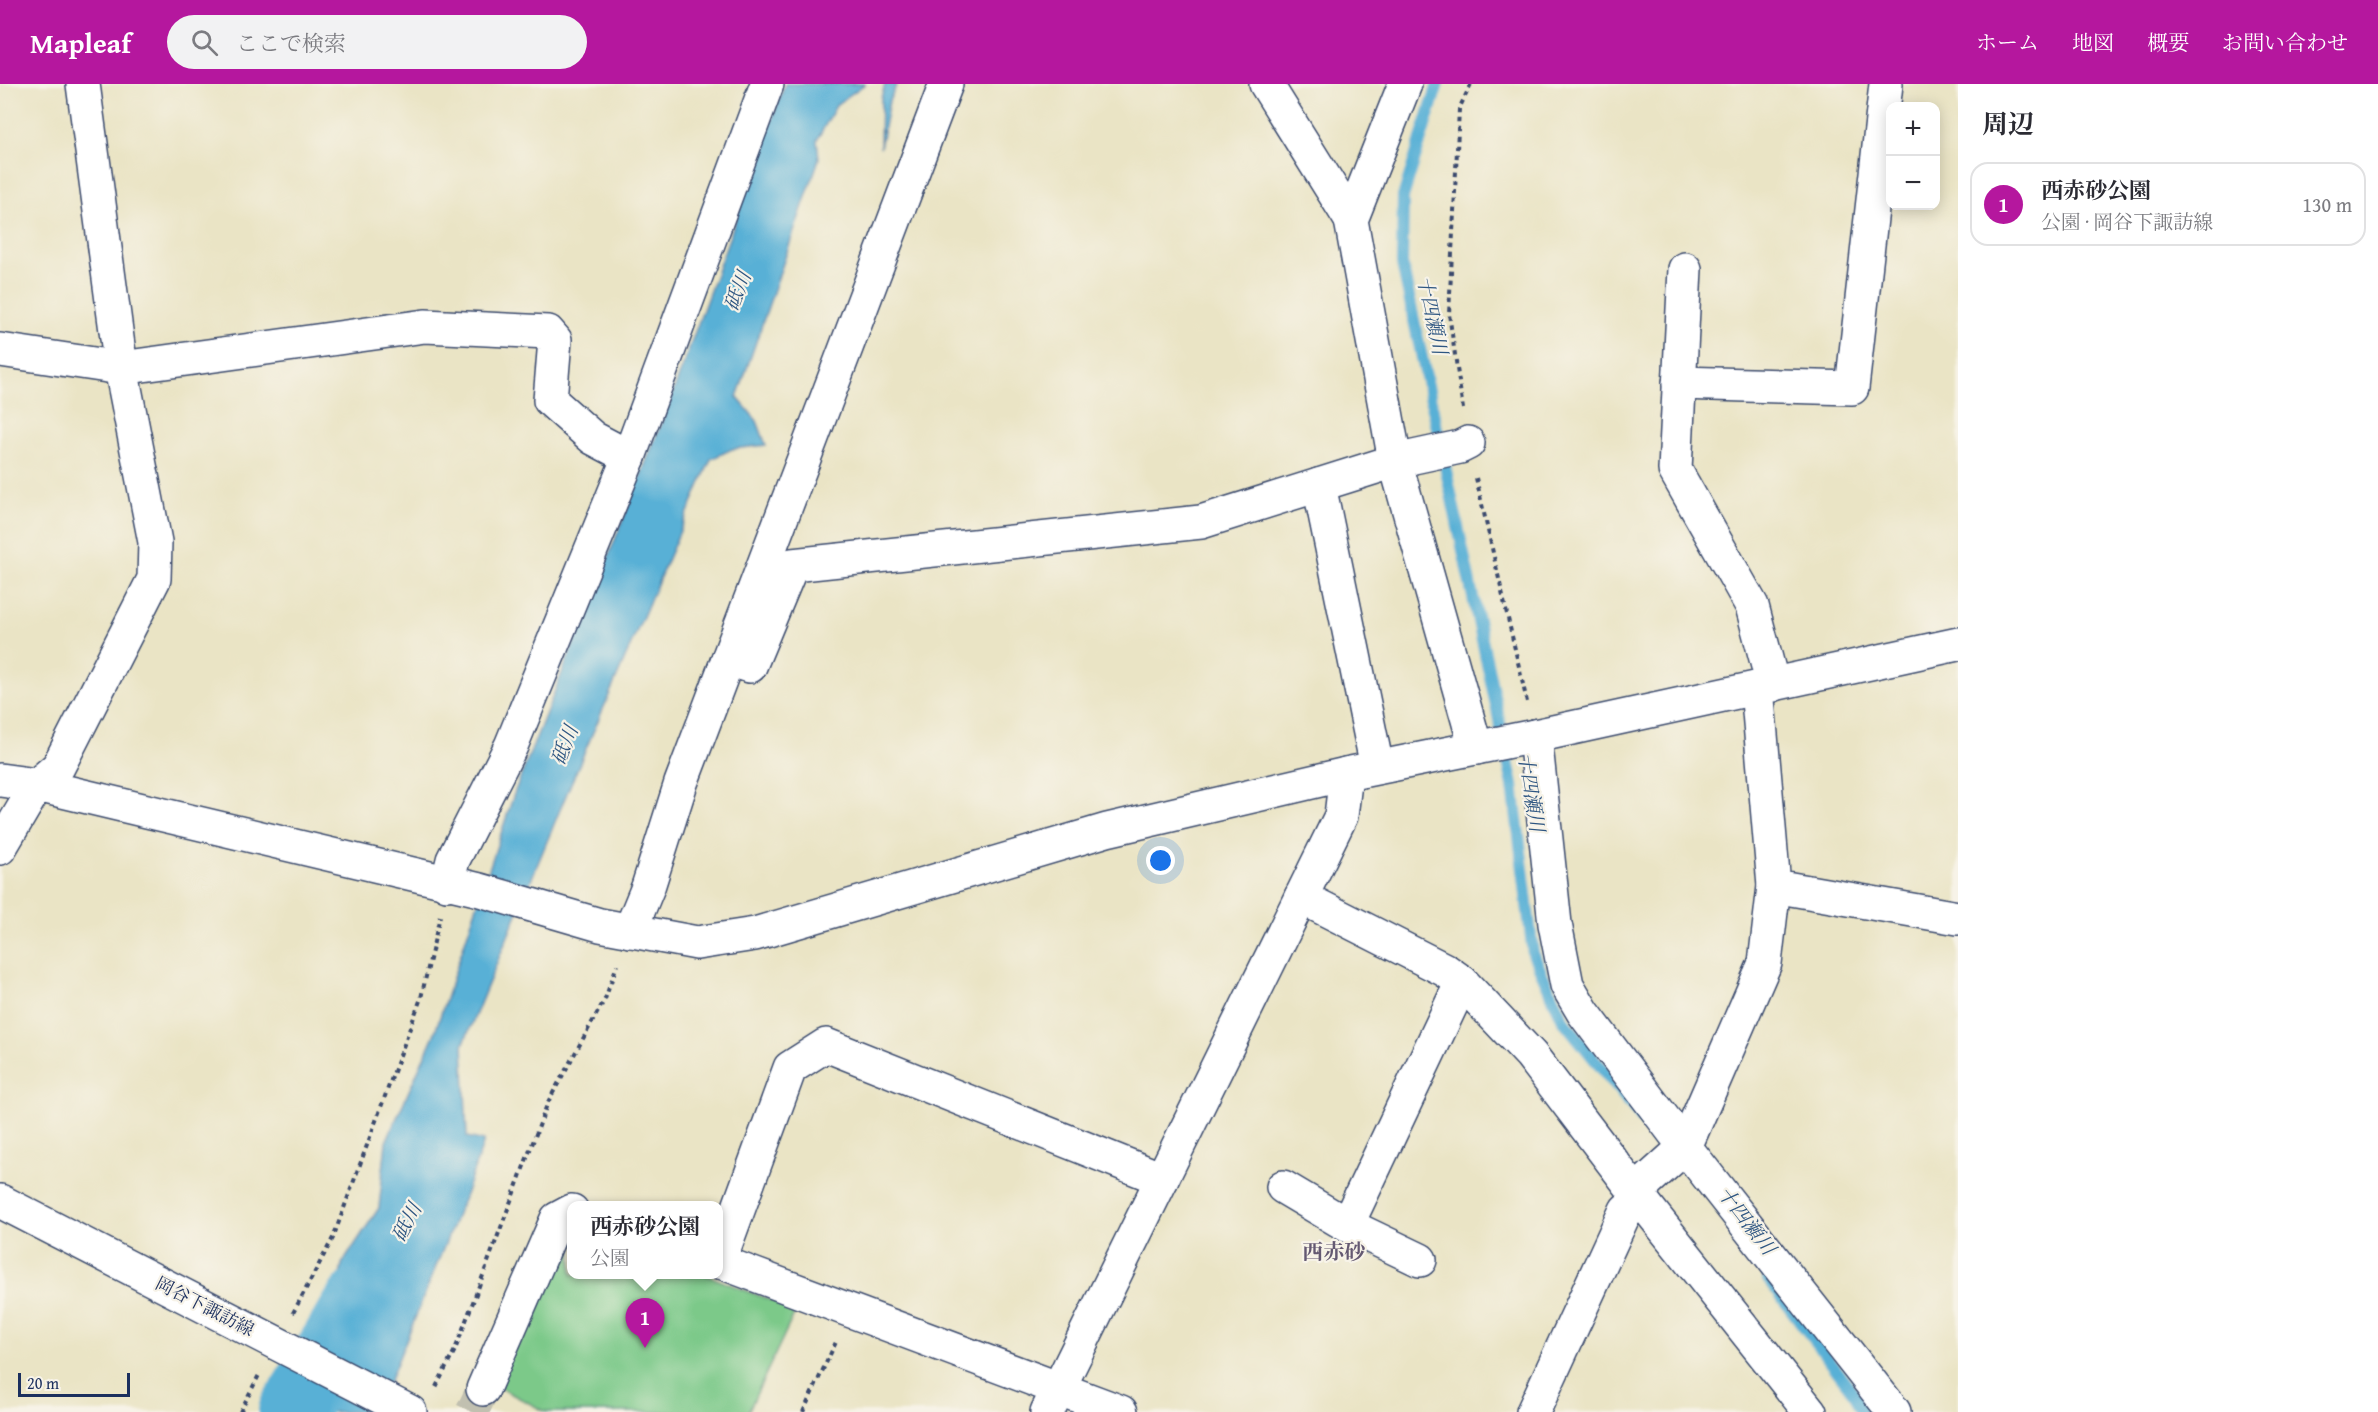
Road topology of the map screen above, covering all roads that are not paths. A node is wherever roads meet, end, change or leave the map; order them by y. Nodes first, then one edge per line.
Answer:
1 (82, 84) edge
2 (766, 84) edge
3 (946, 84) edge
4 (1266, 84) edge
5 (1405, 84) edge
6 (1887, 84) edge
7 (1351, 220) junction
8 (1685, 269) dead end
9 (0, 350) edge
10 (121, 368) junction
11 (1679, 383) junction
12 (1464, 445) dead end
13 (629, 457) junction
14 (1399, 461) junction
15 (1319, 485) junction
16 (1958, 644) edge
17 (728, 658) junction
18 (1765, 687) junction
19 (1531, 737) junction
20 (1479, 747) junction
21 (1362, 771) junction
22 (0, 780) edge
23 (37, 786) junction
24 (0, 848) edge
25 (447, 884) junction
26 (1774, 886) junction
27 (1301, 897) junction
28 (1958, 918) edge
29 (615, 928) junction
30 (1462, 982) junction
31 (1683, 1150) junction
32 (1162, 1179) junction
33 (1282, 1187) dead end
34 (1643, 1190) junction
35 (0, 1201) edge
36 (567, 1214) edge
37 (1347, 1226) junction
38 (723, 1251) edge
39 (1420, 1260) dead end
40 (723, 1263) edge
41 (483, 1389) tunnel mouth
42 (1052, 1400) edge
43 (415, 1405) edge
44 (1121, 1412) edge
45 (1533, 1412) edge
46 (1810, 1412) edge
47 (1894, 1412) edge

1 - 10 street
2 - 13 street
3 - 17 street
4 - 7 street
5 - 7 street
6 - 11 street
7 - 14 street
8 - 11 street
9 - 10 street
10 - 13 street
10 - 23 street
11 - 18 street
12 - 14 street
13 - 25 street
14 - 15 street
14 - 20 street
15 - 17 street
15 - 21 street
16 - 18 street
17 - 29 street
18 - 19 street
18 - 26 street
19 - 20 street
19 - 31 street
20 - 21 street
21 - 27 street
21 - 29 street
22 - 23 street
23 - 24 street
23 - 25 street
25 - 29 street
26 - 28 street
26 - 31 street
27 - 30 street
27 - 32 street
30 - 34 street
30 - 37 street
31 - 34 street
31 - 47 street
32 - 38 street
32 - 42 street
33 - 37 street
34 - 45 street
34 - 46 street
35 - 43 street, 岡谷下諏訪線
36 - 41 street
37 - 39 street
40 - 42 street
42 - 44 street

